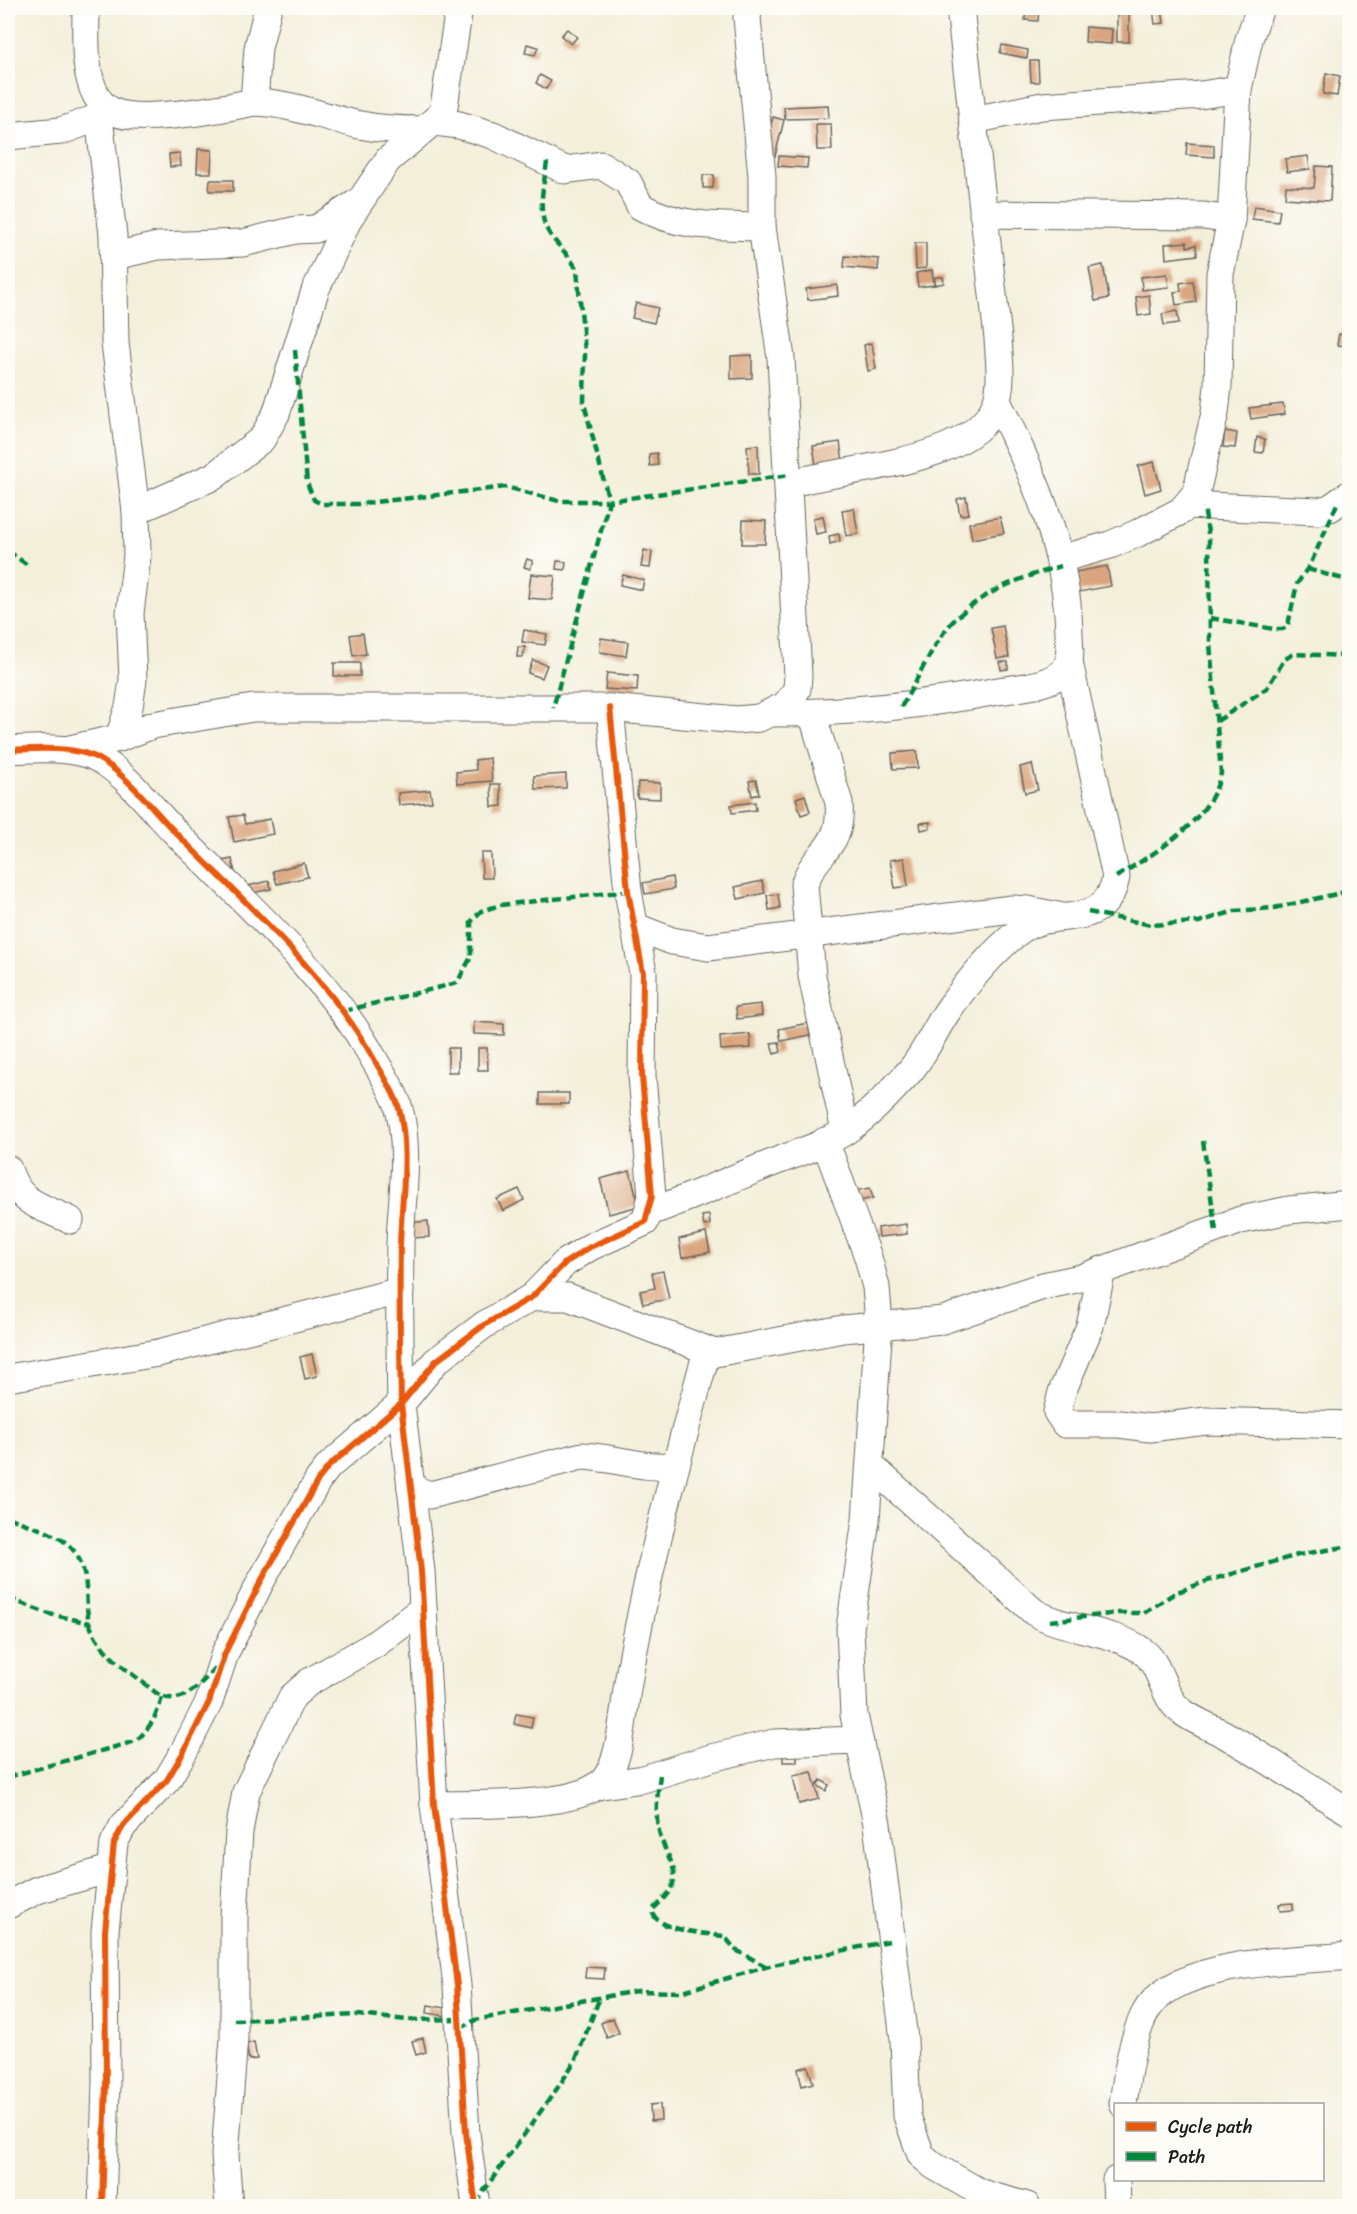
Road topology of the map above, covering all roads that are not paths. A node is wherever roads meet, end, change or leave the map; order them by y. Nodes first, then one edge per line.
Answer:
1 (86, 8) edge
2 (268, 8) edge
3 (459, 8) edge
4 (749, 8) edge
5 (960, 8) edge
6 (1260, 8) edge
7 (1238, 89) junction
8 (254, 102) junction
9 (106, 115) junction
10 (973, 120) junction
11 (428, 126) junction
12 (8, 136) edge
13 (358, 202) junction
14 (983, 214) junction
15 (1231, 220) junction
16 (762, 227) junction
17 (114, 256) junction
18 (997, 401) junction
19 (789, 484) junction
20 (1350, 494) edge
21 (1187, 505) junction
22 (136, 511) junction
23 (1060, 559) junction
24 (1069, 662) junction
25 (610, 708) junction
26 (773, 713) junction
27 (812, 713) junction
28 (119, 738) junction
29 (8, 750) edge
30 (66, 750) junction
31 (1065, 918) junction
32 (636, 927) junction
33 (809, 934) junction
34 (835, 1136) junction
35 (8, 1169) edge
36 (1350, 1204) edge
37 (650, 1212) junction
38 (70, 1220) dead end
39 (1102, 1270) junction
40 (400, 1292) junction
41 (532, 1297) junction
42 (879, 1323) junction
43 (707, 1351) junction
44 (8, 1378) edge
45 (401, 1404) junction
46 (1350, 1425) edge
47 (675, 1464) junction
48 (871, 1466) junction
49 (411, 1488) junction
50 (423, 1610) junction
51 (859, 1740) junction
52 (596, 1786) junction
53 (434, 1805) junction
54 (1350, 1812) edge
55 (110, 1869) junction
56 (8, 1905) edge
57 (1350, 1956) edge
58 (1124, 2103) edge
59 (1116, 2181) edge
60 (102, 2206) edge
61 (229, 2206) edge
62 (476, 2206) edge
63 (1027, 2206) edge
64 (1117, 2206) edge

1 - 9 street
2 - 8 street
3 - 11 street
4 - 16 street
5 - 10 street
6 - 7 street
7 - 10 street
7 - 15 street
8 - 9 street
8 - 11 street
9 - 12 street
9 - 17 street
10 - 14 street
11 - 13 street
11 - 16 street
13 - 17 street
13 - 22 street
14 - 15 street
14 - 18 street
15 - 21 street
16 - 19 street
17 - 22 street
18 - 19 street
18 - 23 street
19 - 26 street
20 - 21 street
21 - 23 street
22 - 28 street
23 - 24 street
24 - 27 street
24 - 31 street
25 - 26 street
25 - 28 street
25 - 32 street
26 - 27 street
27 - 33 street
28 - 30 street
29 - 30 street
30 - 40 street
31 - 33 street
31 - 34 street
32 - 33 street
32 - 37 street
33 - 34 street
34 - 37 street
34 - 42 street
35 - 38 street
36 - 39 street
37 - 41 street
39 - 42 street
39 - 46 street
40 - 44 street
40 - 45 street
41 - 43 street
41 - 45 street
42 - 43 street
42 - 48 street
43 - 47 street
45 - 49 street
45 - 55 street
47 - 49 street
47 - 52 street
48 - 51 street
48 - 54 street
49 - 50 street
50 - 53 street
50 - 61 street
51 - 52 street
51 - 63 street
52 - 53 street
53 - 62 street
55 - 56 street
55 - 60 street
57 - 58 street
59 - 64 street

